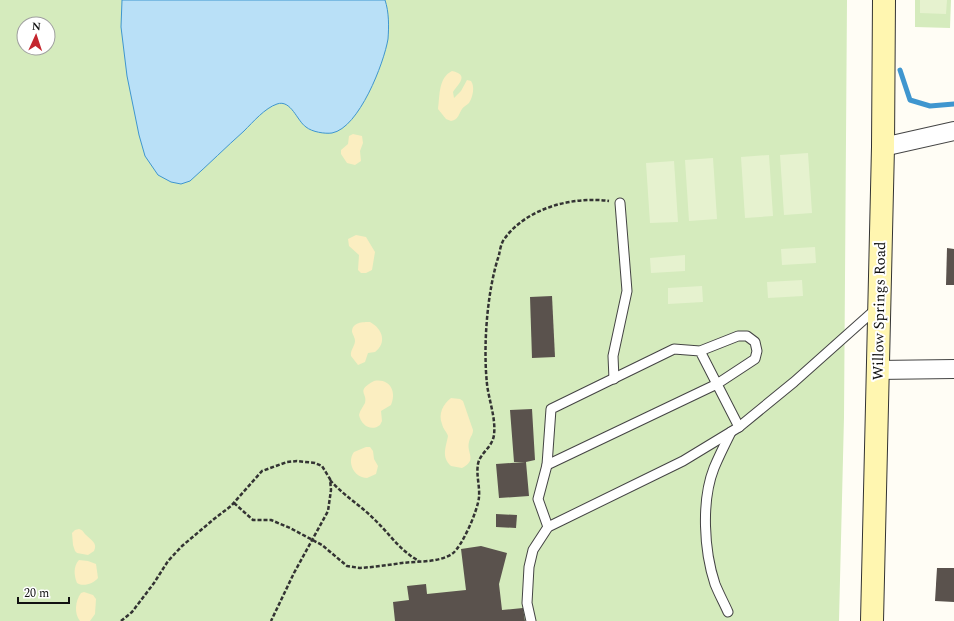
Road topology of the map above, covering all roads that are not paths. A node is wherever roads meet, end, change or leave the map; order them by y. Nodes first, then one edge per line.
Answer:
1 (884, 0) edge
2 (954, 131) edge
3 (883, 147) junction
4 (620, 203) road end
5 (878, 307) junction
6 (700, 351) junction
7 (954, 369) edge
8 (877, 370) junction
9 (614, 379) junction
10 (717, 384) junction
11 (735, 430) junction
12 (548, 465) junction
13 (548, 527) junction
14 (728, 612) dead end
15 (531, 621) edge
16 (872, 621) edge

1 - 3 main road, Willow Springs Road
2 - 3 street
3 - 5 main road, Willow Springs Road
4 - 9 lane
5 - 8 main road, Willow Springs Road
5 - 11 lane
6 - 9 lane
6 - 10 lane
6 - 10 lane
7 - 8 street
8 - 16 main road, Willow Springs Road
9 - 12 lane
10 - 11 lane
10 - 12 lane
11 - 13 lane
11 - 14 lane
12 - 13 lane
13 - 15 lane

